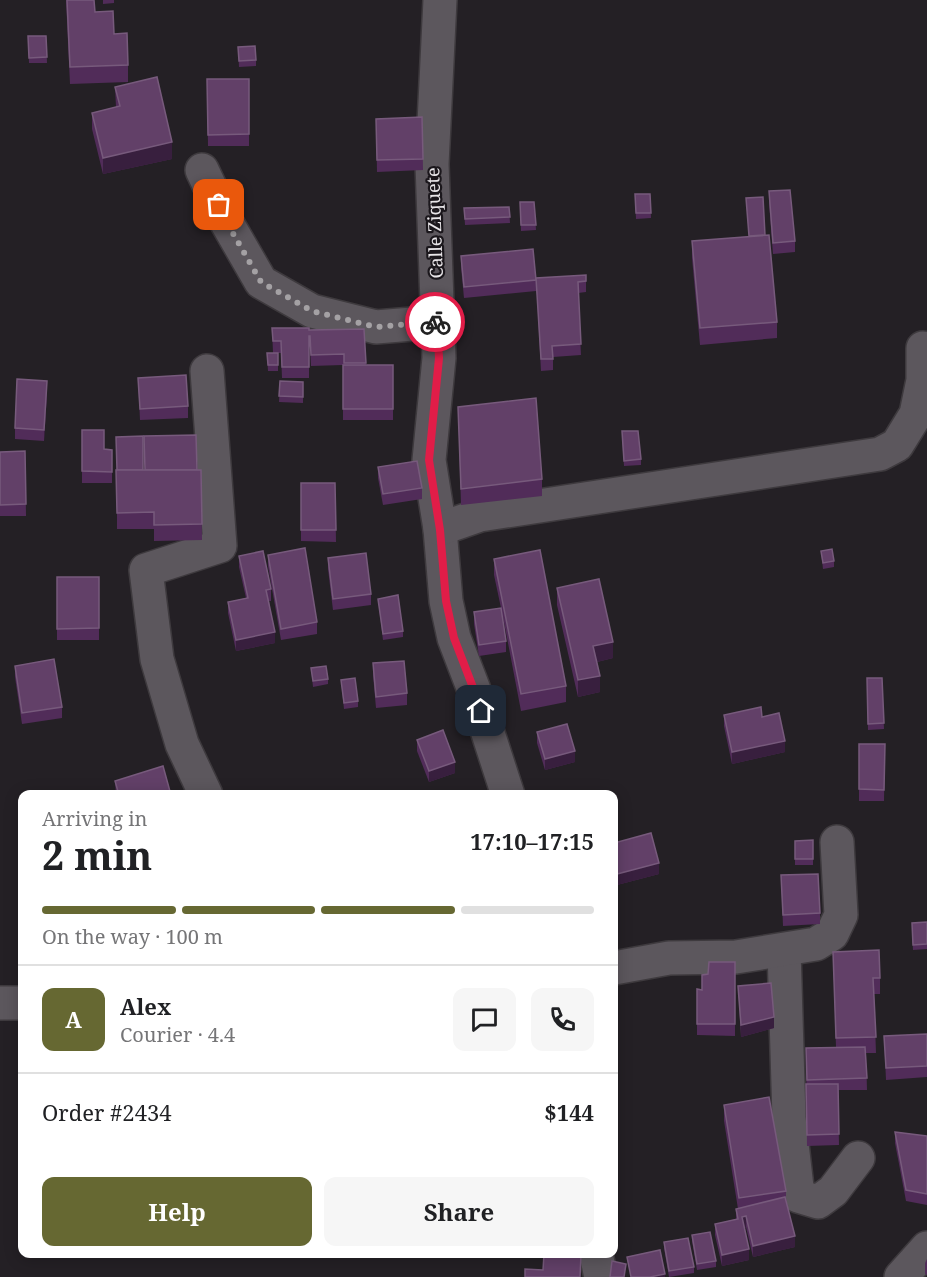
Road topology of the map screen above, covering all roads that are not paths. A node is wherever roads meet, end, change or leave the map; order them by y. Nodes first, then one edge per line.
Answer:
1 (440, 0) edge
2 (202, 170) dead end
3 (437, 322) junction
4 (923, 348) dead end
5 (207, 372) dead end
6 (440, 530) junction
7 (204, 790) edge
8 (506, 790) edge
9 (837, 842) dead end
10 (784, 950) junction
11 (618, 967) edge
12 (0, 1003) edge
13 (18, 1003) edge
14 (858, 1158) dead end
15 (927, 1248) edge
16 (597, 1258) edge
17 (904, 1276) edge
18 (601, 1277) edge

1 - 3 street, Calle Ziquete
2 - 3 street
3 - 6 street, Calle Ziquete
4 - 6 street
5 - 7 street
6 - 8 street, Calle Ziquete
9 - 10 street
10 - 11 street
10 - 14 street
12 - 13 street
15 - 17 street
16 - 18 street

